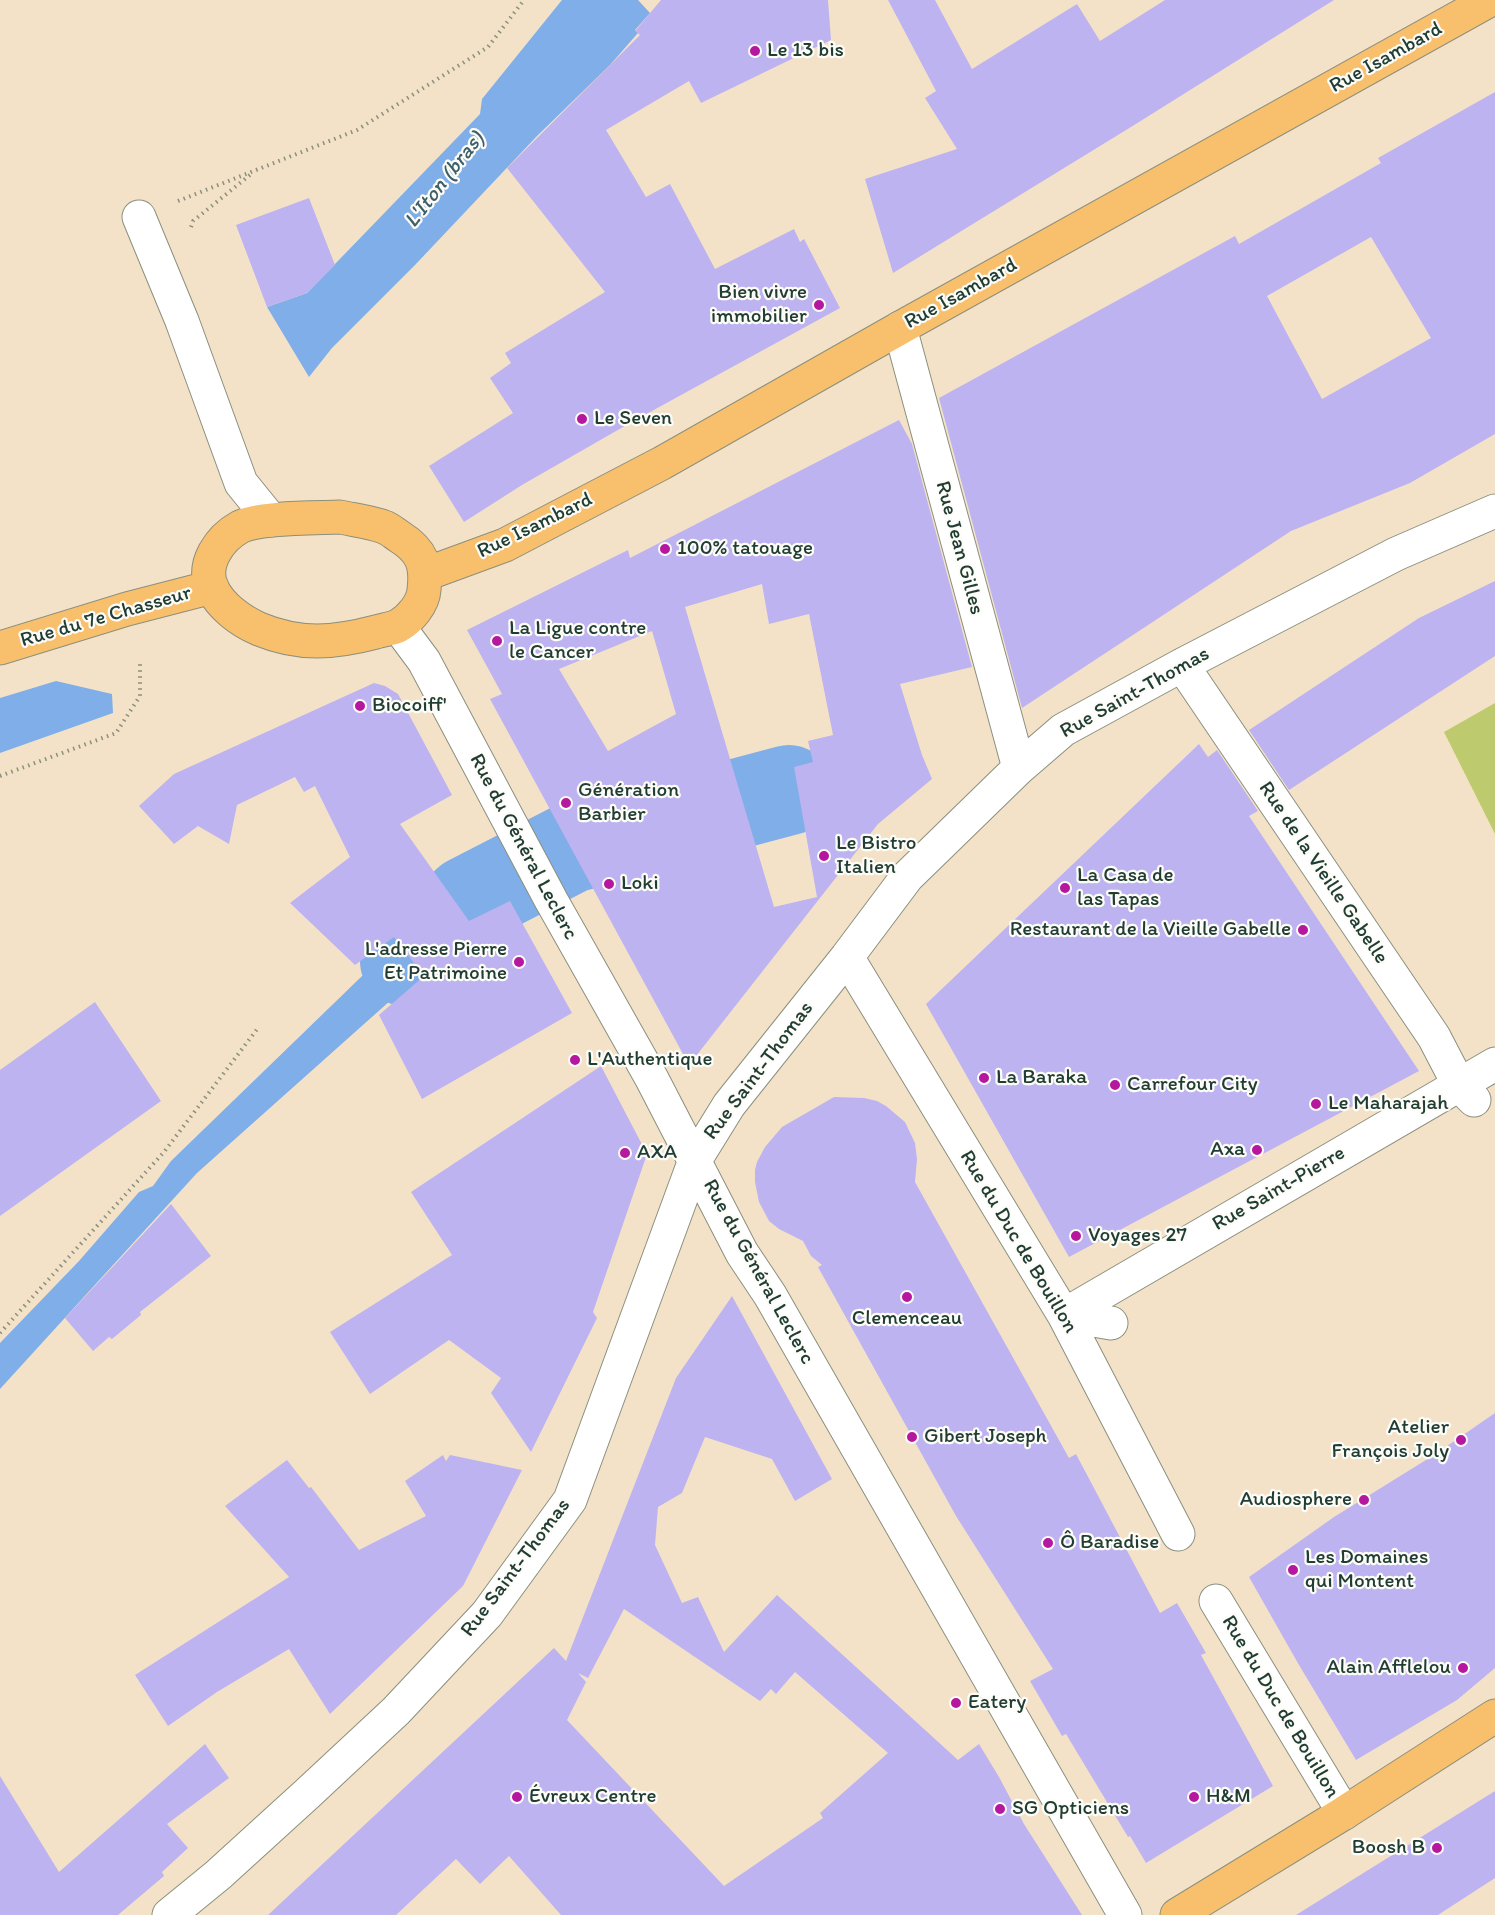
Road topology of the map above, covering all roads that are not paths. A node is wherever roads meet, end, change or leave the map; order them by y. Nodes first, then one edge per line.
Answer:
1 (1490, 0) edge
2 (139, 217) road end
3 (900, 328) junction
4 (1495, 511) edge
5 (271, 520) junction
6 (426, 574) junction
7 (212, 588) junction
8 (398, 626) junction
9 (0, 648) edge
10 (1182, 665) junction
11 (1019, 768) junction
12 (847, 957) junction
13 (1495, 1064) edge
14 (1467, 1092) junction
15 (695, 1160) junction
16 (1064, 1314) junction
17 (1111, 1323) dead end
18 (1178, 1534) dead end
19 (1216, 1601) dead end
20 (1495, 1716) edge
21 (1344, 1813) junction
22 (169, 1915) edge
23 (1125, 1915) edge
24 (1177, 1915) edge

1 - 3 main road, Rue Isambard
2 - 5 street
3 - 6 main road, Rue Isambard
3 - 11 street, Rue Jean Gilles
4 - 10 street, Rue Saint-Thomas
5 - 6 main road
5 - 7 main road
6 - 8 main road
7 - 8 main road
7 - 9 main road, Rue du 7e Chasseur
8 - 15 street, Rue du Général Leclerc
10 - 11 street, Rue Saint-Thomas
10 - 14 street, Rue de la Vieille Gabelle
11 - 12 street, Rue Saint-Thomas
12 - 15 street, Rue Saint-Thomas
12 - 16 street, Rue du Duc de Bouillon
13 - 14 street, Rue Saint-Pierre
14 - 16 street, Rue Saint-Pierre
15 - 22 street, Rue Saint-Thomas
15 - 23 street, Rue du Général Leclerc
16 - 17 street
16 - 18 street, Rue du Duc de Bouillon
19 - 21 street, Rue du Duc de Bouillon
20 - 21 main road
21 - 24 main road

